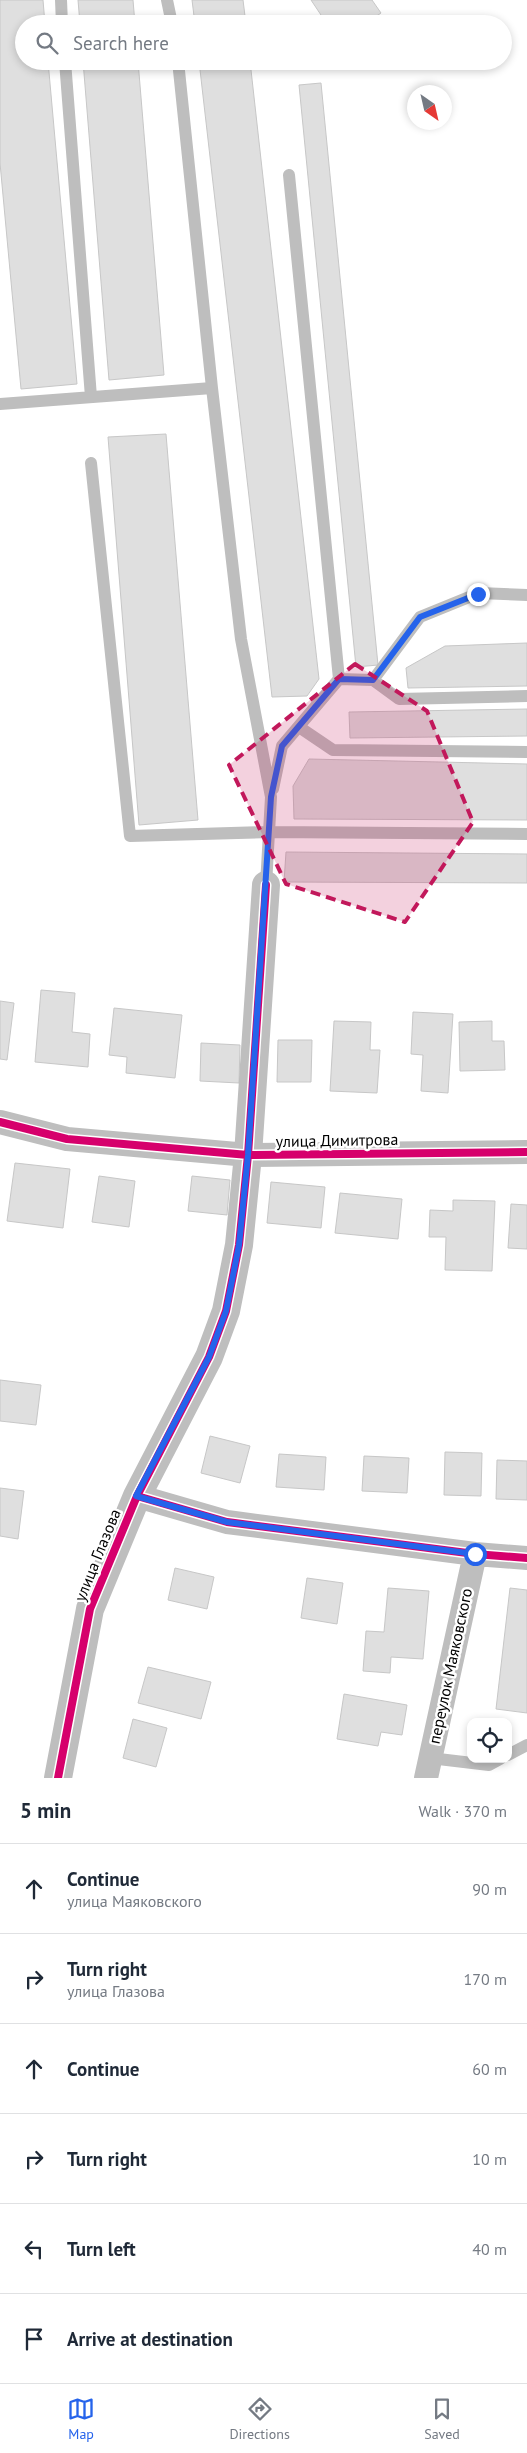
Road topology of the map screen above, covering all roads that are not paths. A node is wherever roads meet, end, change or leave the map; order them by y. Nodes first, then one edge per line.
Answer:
1 (61, 0) edge
2 (168, 0) edge
3 (62, 15) edge
4 (170, 15) edge
5 (66, 70) edge
6 (179, 70) edge
7 (290, 175) dead end
8 (212, 388) junction
9 (91, 397) junction
10 (0, 400) edge
11 (91, 463) dead end
12 (527, 595) edge
13 (339, 679) junction
14 (373, 680) junction
15 (527, 696) edge
16 (299, 728) junction
17 (527, 752) edge
18 (271, 797) junction
19 (269, 832) junction
20 (527, 834) edge
21 (266, 885) joint
22 (0, 1122) edge
23 (527, 1152) edge
24 (248, 1155) junction
25 (136, 1496) junction
26 (475, 1554) junction
27 (527, 1558) edge
28 (527, 1744) edge
29 (512, 1753) edge
30 (493, 1763) edge
31 (428, 1768) edge
32 (58, 1778) edge

1 - 3 lane
2 - 4 lane
5 - 9 lane
6 - 8 lane
7 - 13 lane
8 - 9 lane
8 - 18 lane
9 - 10 lane
11 - 19 lane
12 - 14 lane
13 - 14 lane
13 - 16 lane
14 - 15 lane
16 - 17 lane
16 - 18 lane
18 - 19 lane
19 - 20 lane
19 - 21 lane
21 - 24 street, улица Глазова
22 - 24 street, улица Димитрова
23 - 24 street, улица Димитрова
24 - 25 street, улица Глазова
25 - 26 street
25 - 32 street, улица Глазова
26 - 27 street
26 - 31 street, переулок Маяковского
28 - 29 lane
30 - 31 lane

